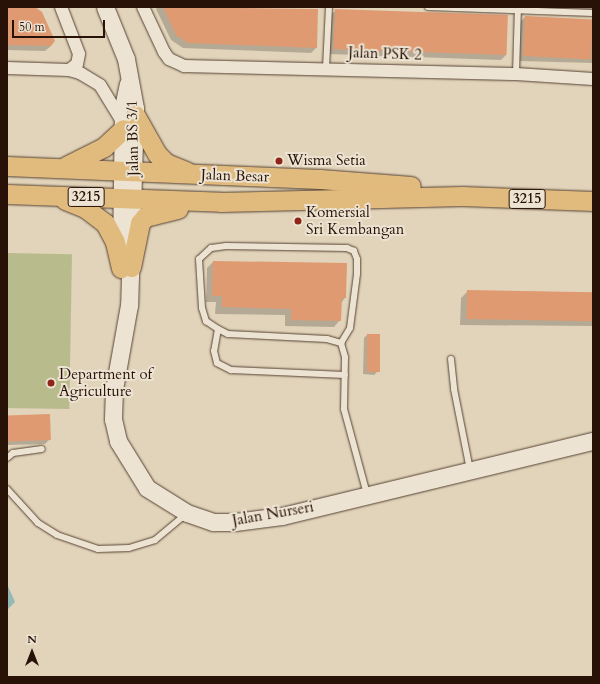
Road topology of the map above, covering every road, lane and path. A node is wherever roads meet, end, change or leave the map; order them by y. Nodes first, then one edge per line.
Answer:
1 (61, 7) edge
2 (105, 7) edge
3 (143, 7) edge
4 (329, 7) edge
5 (428, 7) edge
6 (518, 9) edge
7 (593, 13) edge
8 (7, 68) edge
9 (326, 68) junction
10 (69, 70) junction
11 (516, 74) junction
12 (593, 79) edge
13 (127, 122) junction
14 (7, 166) edge
15 (63, 167) junction
16 (128, 171) junction
17 (196, 175) junction
18 (7, 194) edge
19 (52, 195) junction
20 (462, 196) junction
21 (127, 199) junction
22 (593, 201) edge
23 (221, 202) junction
24 (126, 268) junction
25 (218, 329) junction
26 (341, 343) junction
27 (451, 359) dead end
28 (345, 375) junction
29 (593, 442) edge
30 (42, 449) dead end
31 (7, 458) edge
32 (470, 472) junction
33 (7, 489) edge
34 (367, 494) junction
35 (187, 514) junction

1 - 10 street
2 - 13 street, Jalan BS 3/1
3 - 9 street, Jalan PSK 2
4 - 9 lane
5 - 6 lane
6 - 7 lane
6 - 11 lane
8 - 10 street
9 - 11 street, Jalan PSK 2
10 - 13 street
11 - 12 street, Jalan PSK 2
13 - 15 main road
13 - 16 street, Jalan BS 3/1
13 - 17 main road
14 - 15 main road, Jalan Besar / 3215
15 - 16 main road, Jalan Besar / 3215
16 - 17 main road, Jalan Besar / 3215
16 - 21 street, Jalan BS 3/1
17 - 20 main road, Jalan Besar / 3215
18 - 19 main road, Jalan Besar / 3215
19 - 21 main road, Jalan Besar / 3215
19 - 24 main road
20 - 22 main road, Jalan Besar / 3215
20 - 23 main road, Jalan Besar / 3215
21 - 23 main road, Jalan Besar / 3215
21 - 24 street, Jalan Nurseri
23 - 24 main road
24 - 35 street, Jalan Nurseri
25 - 26 lane
25 - 26 lane
25 - 28 lane
26 - 28 lane
27 - 32 lane
28 - 34 lane
29 - 32 street, Jalan Nurseri
30 - 31 lane
32 - 34 street, Jalan Nurseri
33 - 35 lane
34 - 35 street, Jalan Nurseri

